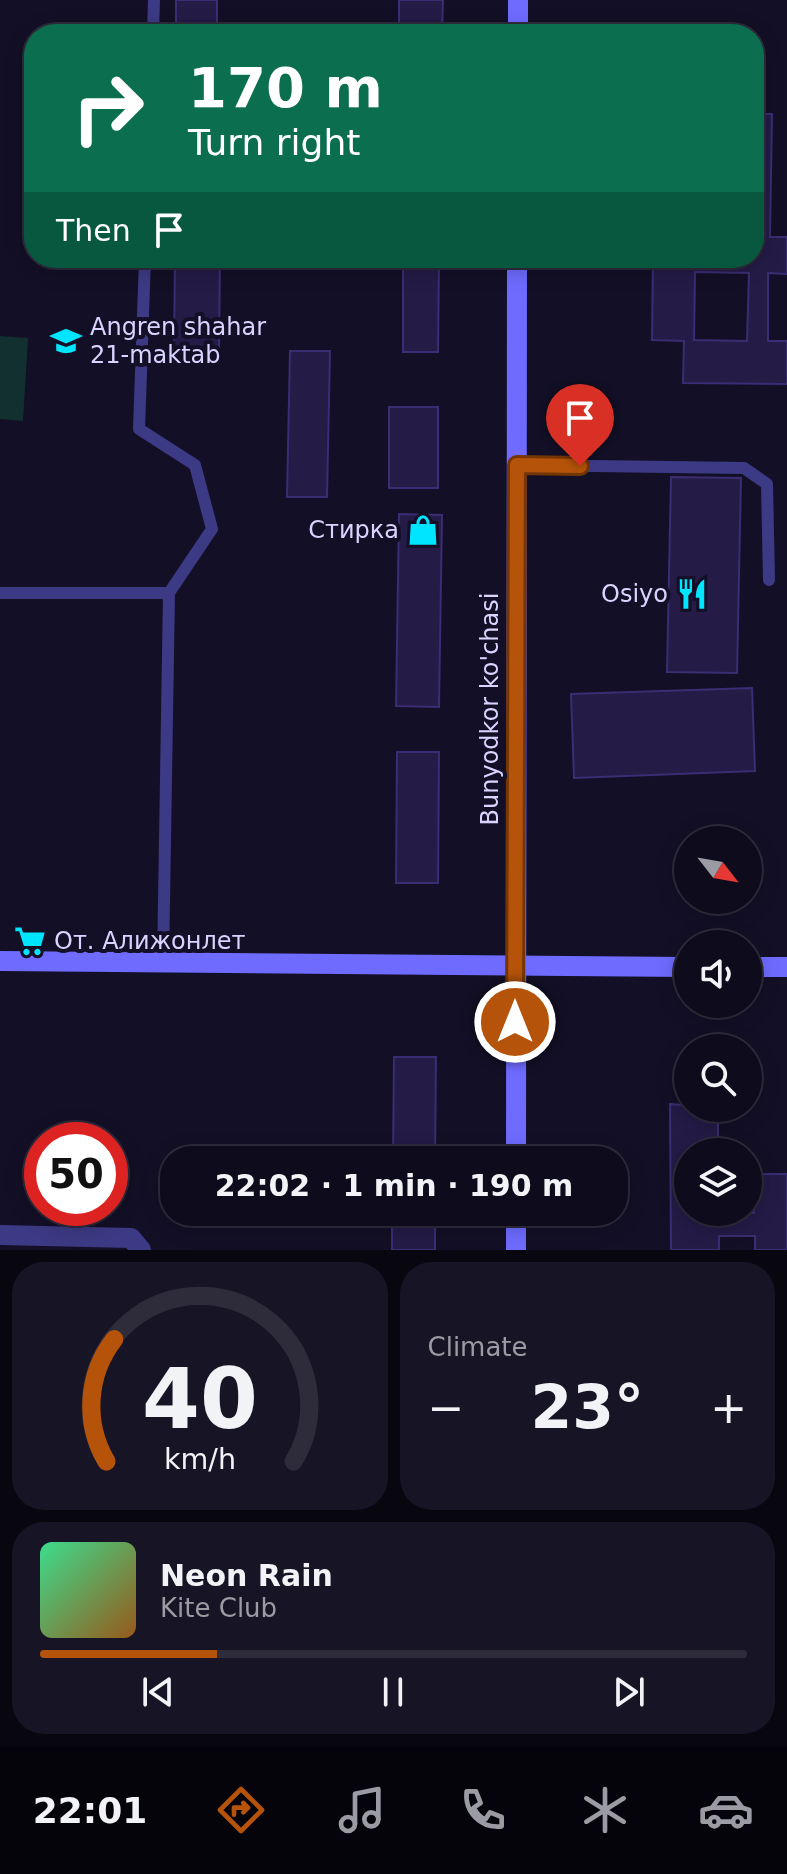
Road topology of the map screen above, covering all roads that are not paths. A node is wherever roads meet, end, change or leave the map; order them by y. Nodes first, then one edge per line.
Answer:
1 (154, 0) edge
2 (518, 0) edge
3 (153, 24) edge
4 (518, 24) edge
5 (145, 268) edge
6 (517, 268) edge
7 (517, 465) junction
8 (769, 580) dead end
9 (0, 593) edge
10 (169, 593) junction
11 (0, 961) edge
12 (163, 963) junction
13 (515, 967) junction
14 (674, 967) edge
15 (762, 967) edge
16 (787, 967) edge
17 (516, 1146) edge
18 (516, 1226) edge
19 (0, 1235) edge
20 (141, 1250) edge
21 (516, 1250) edge

1 - 3 lane
2 - 4 main road
5 - 10 lane
6 - 7 main road, Bunyodkor ko'chasi
7 - 8 lane
7 - 13 main road, Bunyodkor ko'chasi
9 - 10 lane
10 - 12 lane
11 - 12 main road
12 - 13 main road
13 - 14 main road
13 - 17 main road, Bunyodkor ko'chasi
15 - 16 main road
18 - 21 main road
19 - 20 street

